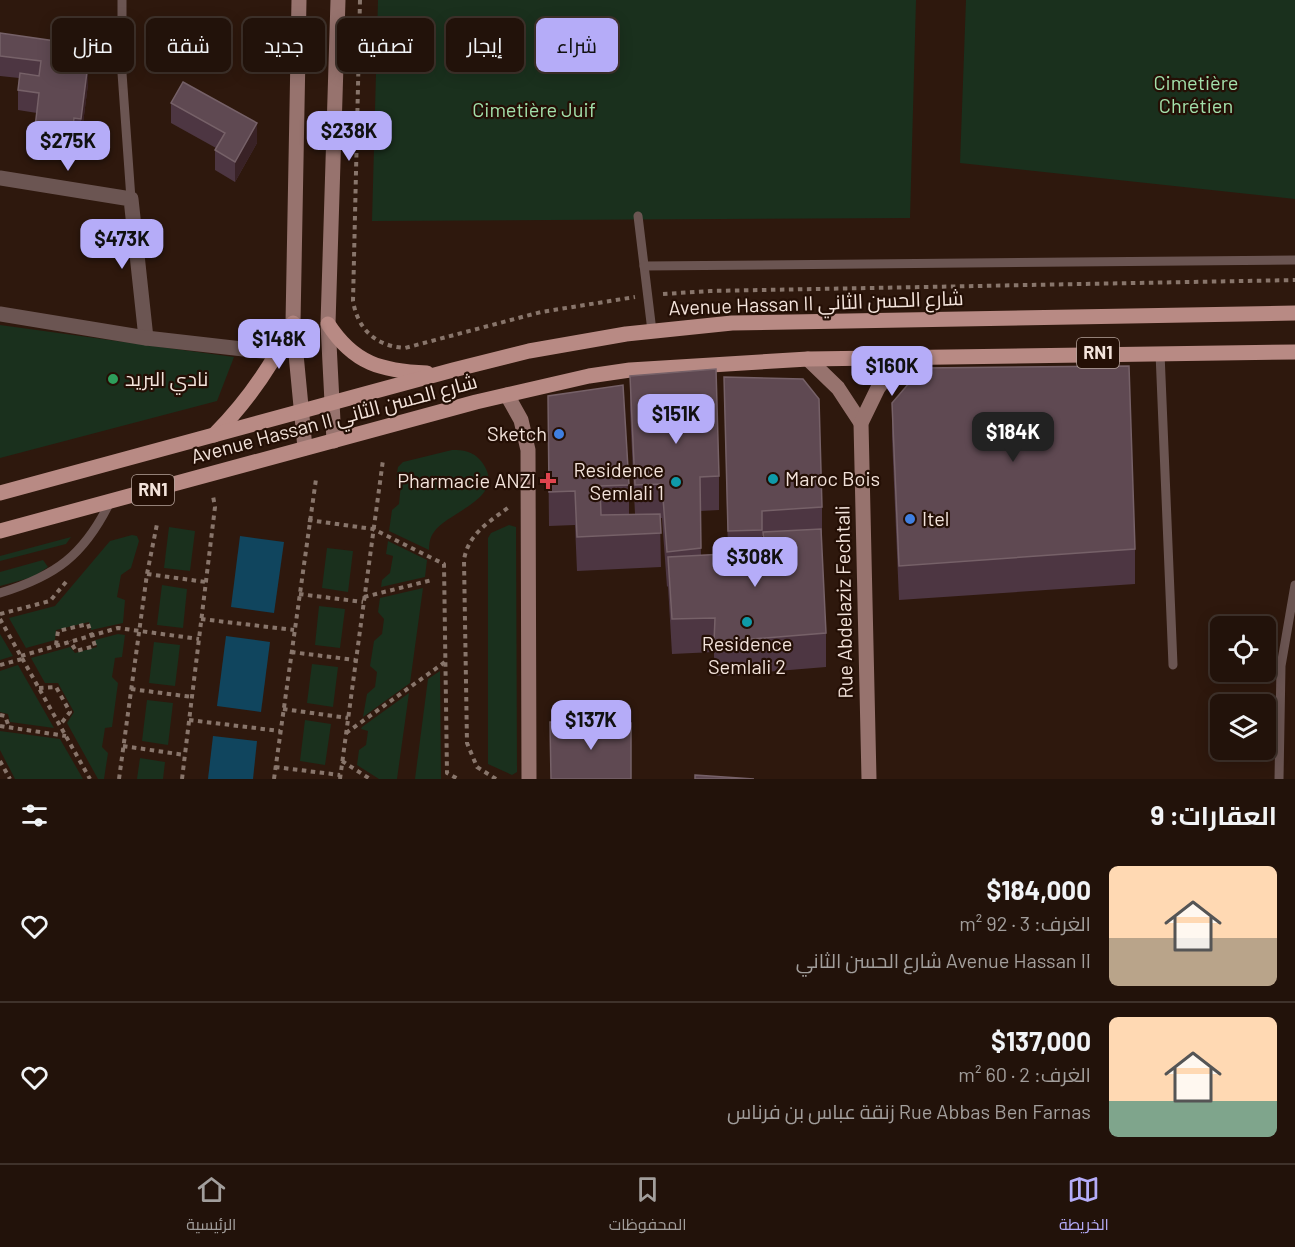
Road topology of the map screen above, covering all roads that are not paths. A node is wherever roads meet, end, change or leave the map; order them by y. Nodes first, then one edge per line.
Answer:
1 (123, 0) edge
2 (299, 0) edge
3 (338, 0) edge
4 (0, 178) edge
5 (131, 199) junction
6 (638, 216) dead end
7 (1295, 260) edge
8 (644, 266) junction
9 (1295, 313) edge
10 (0, 315) edge
11 (293, 324) junction
12 (328, 324) junction
13 (652, 330) junction
14 (146, 338) junction
15 (1160, 352) junction
16 (1295, 352) edge
17 (278, 353) junction
18 (902, 357) junction
19 (808, 359) junction
20 (439, 374) junction
21 (507, 394) junction
22 (332, 404) junction
23 (301, 412) junction
24 (861, 423) junction
25 (212, 437) junction
26 (334, 441) junction
27 (305, 448) junction
28 (0, 494) edge
29 (110, 502) junction
30 (0, 531) edge
31 (1295, 585) edge
32 (0, 593) edge
33 (1173, 665) dead end
34 (529, 779) edge
35 (869, 779) edge
36 (1280, 779) edge

1 - 5 lane
2 - 11 street
3 - 12 street
4 - 5 street
5 - 14 street
6 - 8 lane
7 - 8 lane
8 - 13 lane
9 - 13 main road, Avenue Hassan II شارع الحسن الثاني / RN1
10 - 14 street
11 - 17 main road
11 - 23 street
12 - 20 main road
12 - 22 street
13 - 20 main road, Avenue Hassan II شارع الحسن الثاني / RN1
14 - 17 street
15 - 16 main road, Avenue Hassan II شارع الحسن الثاني / RN1
15 - 18 main road, Avenue Hassan II شارع الحسن الثاني / RN1
15 - 33 lane
17 - 25 main road
18 - 19 main road, Avenue Hassan II شارع الحسن الثاني / RN1
18 - 24 street
19 - 21 main road, Avenue Hassan II شارع الحسن الثاني / RN1
19 - 24 street
20 - 22 main road, Avenue Hassan II شارع الحسن الثاني / RN1
21 - 26 main road, Avenue Hassan II شارع الحسن الثاني / RN1
21 - 34 street
22 - 23 main road, Avenue Hassan II شارع الحسن الثاني / RN1
22 - 26 street
23 - 25 main road, Avenue Hassan II شارع الحسن الثاني / RN1
23 - 27 street
24 - 35 street, Rue Abdelaziz Fechtali
25 - 28 main road, Avenue Hassan II شارع الحسن الثاني / RN1
26 - 27 main road, Avenue Hassan II شارع الحسن الثاني / RN1
27 - 29 main road, Avenue Hassan II شارع الحسن الثاني / RN1
29 - 30 main road, Avenue Hassan II شارع الحسن الثاني / RN1
29 - 32 lane
31 - 36 lane

